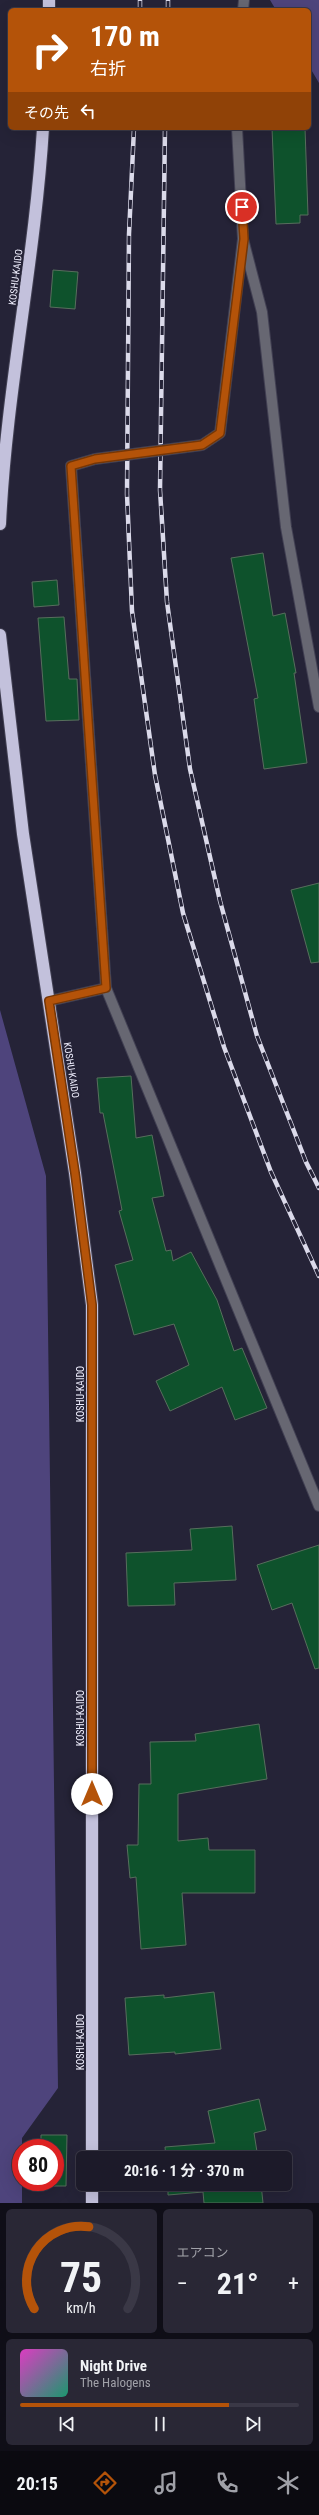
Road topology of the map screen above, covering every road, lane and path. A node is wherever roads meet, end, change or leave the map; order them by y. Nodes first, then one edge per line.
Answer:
1 (43, 130) edge
2 (237, 130) edge
3 (244, 239) junction
4 (0, 524) edge
5 (0, 636) edge
6 (319, 707) edge
7 (106, 988) junction
8 (49, 1001) junction
9 (319, 1506) edge
10 (92, 2151) edge
11 (92, 2191) edge
12 (92, 2203) edge

1 - 4 highway, KOSHU-KAIDO
2 - 3 street
3 - 6 street
3 - 7 street, bridge
5 - 8 highway, KOSHU-KAIDO
7 - 8 street
7 - 9 street
8 - 10 highway, KOSHU-KAIDO
11 - 12 highway

